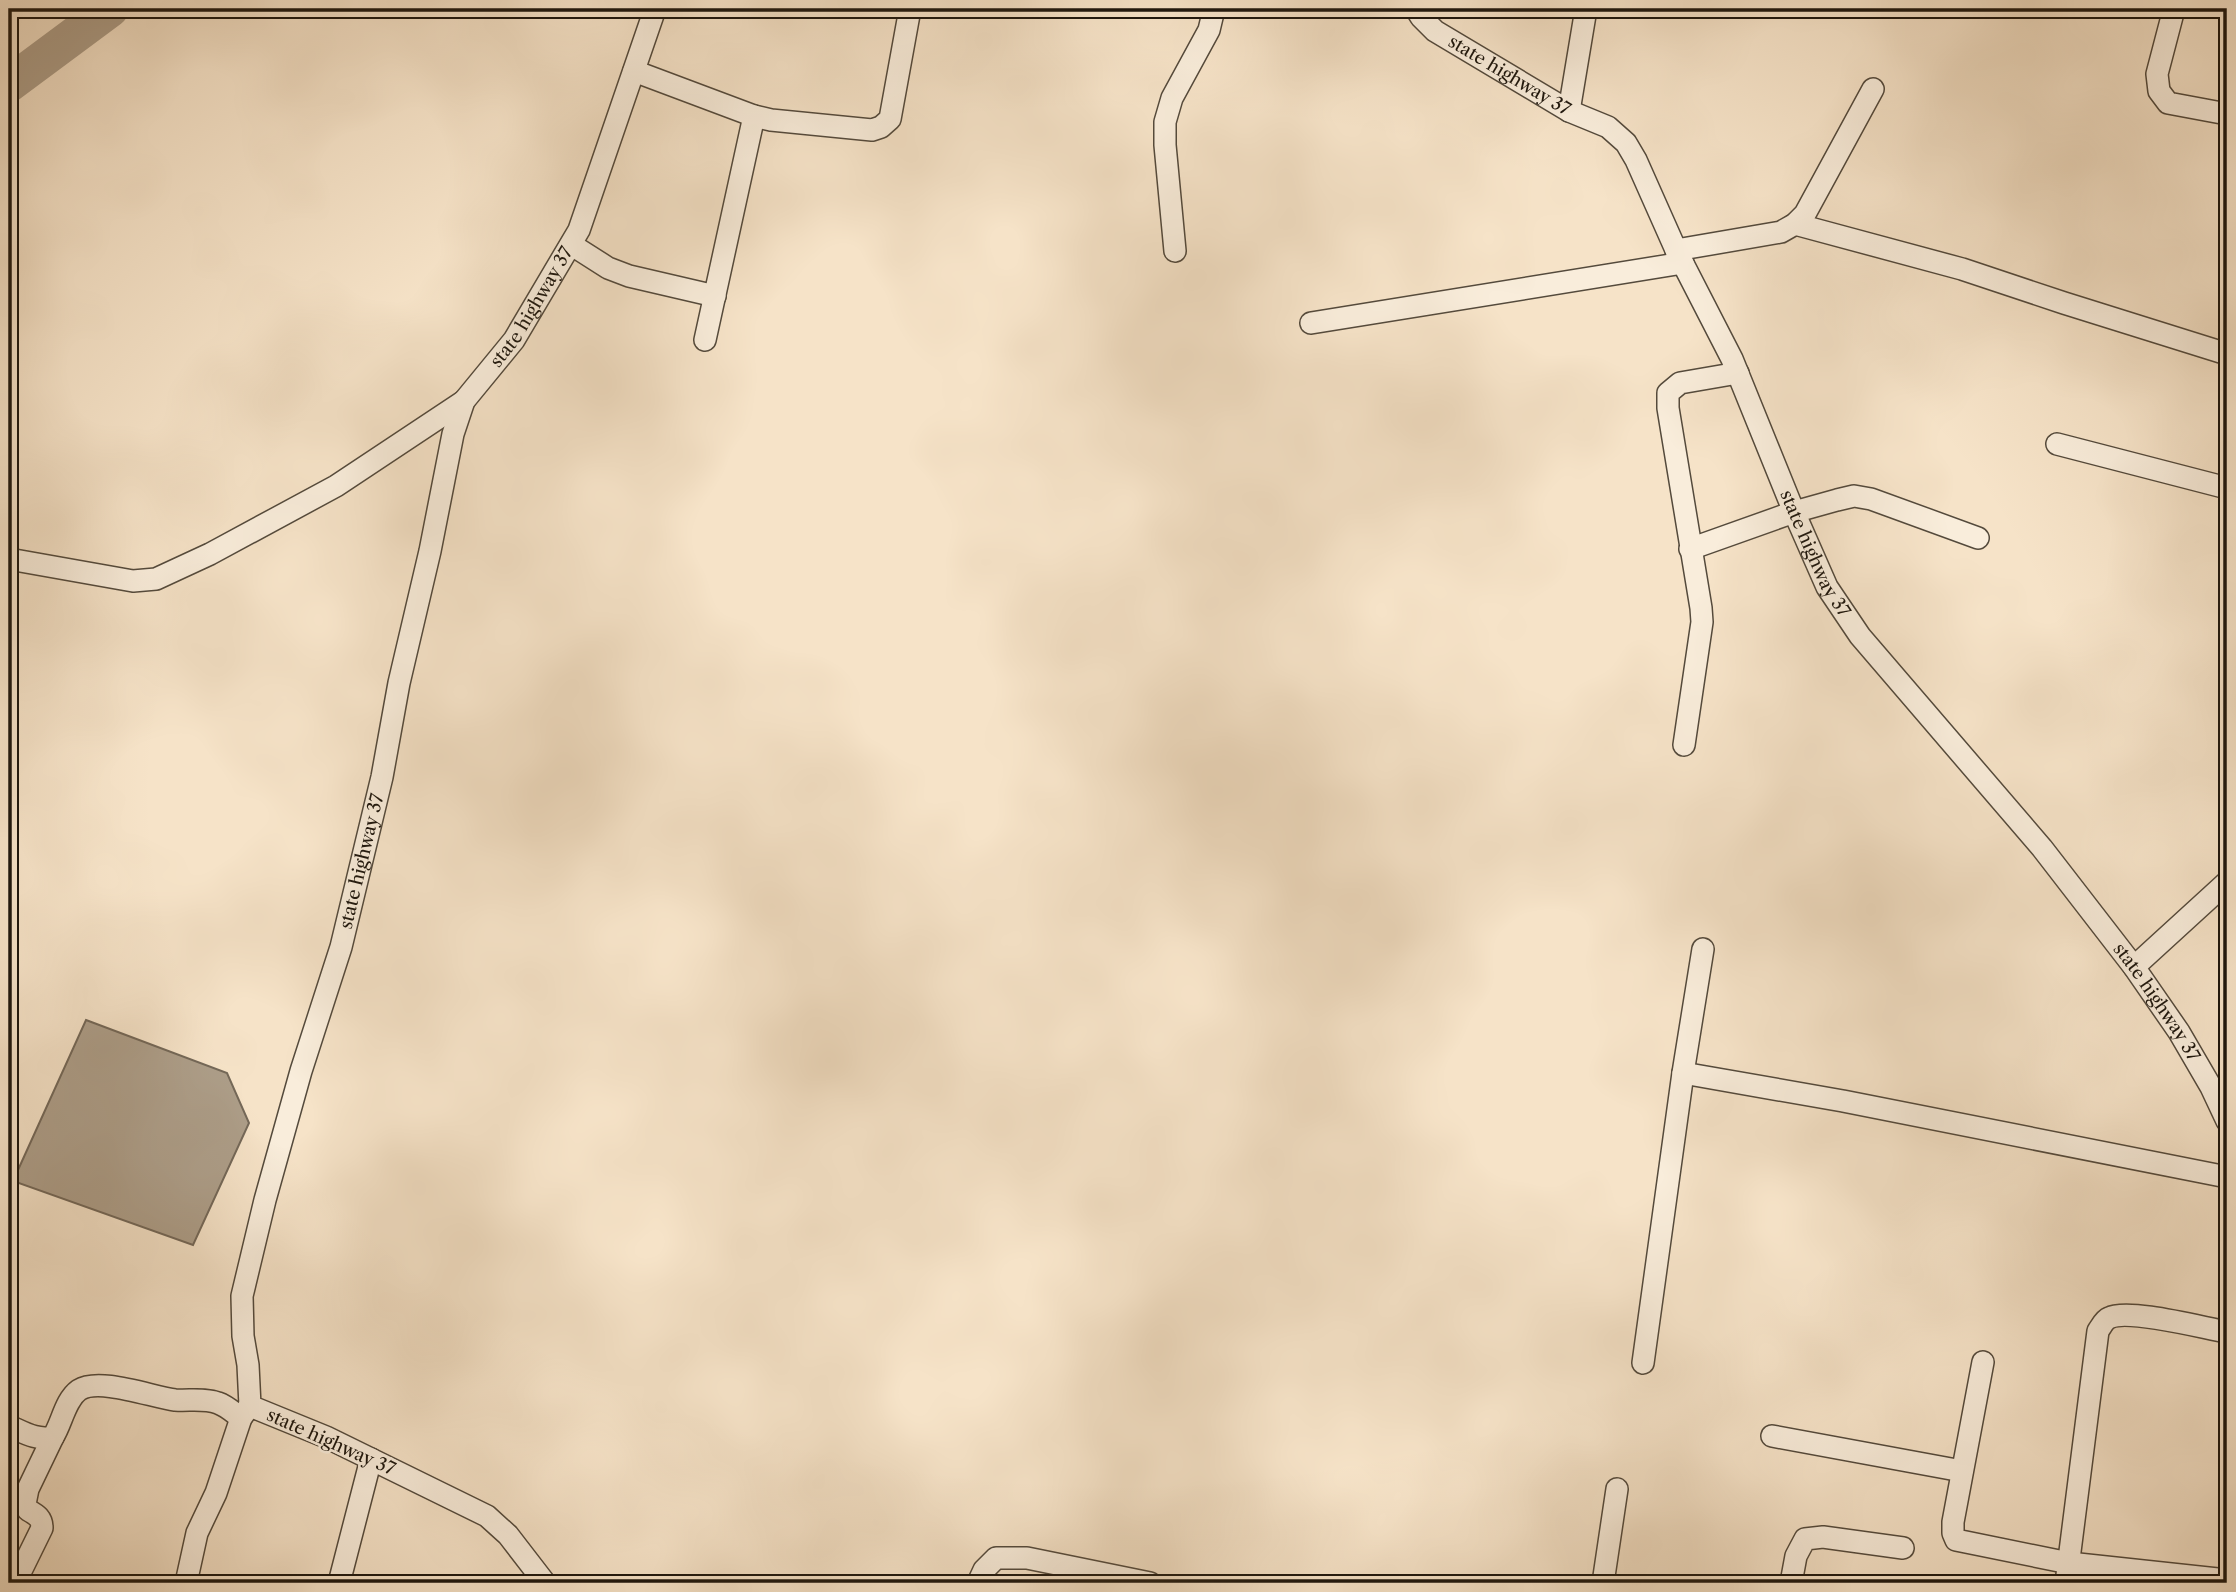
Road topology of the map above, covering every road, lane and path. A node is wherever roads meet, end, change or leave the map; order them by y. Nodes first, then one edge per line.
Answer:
1 (655, 9) edge
2 (909, 9) edge
3 (1214, 9) edge
4 (1416, 9) edge
5 (1586, 9) edge
6 (2174, 9) edge
7 (634, 71) junction
8 (1874, 89) dead end
9 (1569, 111) junction
10 (2227, 114) edge
11 (754, 116) junction
12 (1795, 224) junction
13 (572, 245) junction
14 (1175, 251) dead end
15 (1679, 256) junction
16 (715, 296) junction
17 (1311, 323) dead end
18 (705, 340) dead end
19 (2227, 354) edge
20 (1738, 373) junction
21 (464, 401) junction
22 (2057, 444) dead end
23 (2227, 488) edge
24 (1794, 512) junction
25 (1978, 538) dead end
26 (1690, 549) junction
27 (9, 559) edge
28 (1684, 744) dead end
29 (2227, 882) edge
30 (1703, 949) dead end
31 (2134, 967) junction
32 (1683, 1073) junction
33 (2227, 1121) edge
34 (2227, 1177) edge
35 (2227, 1332) edge
36 (1983, 1362) dead end
37 (1643, 1363) dead end
38 (245, 1412) junction
39 (9, 1426) edge
40 (1772, 1436) dead end
41 (53, 1437) junction
42 (370, 1459) junction
43 (1962, 1471) junction
44 (1617, 1489) dead end
45 (1903, 1548) dead end
46 (2067, 1573) edge
47 (2227, 1580) edge
48 (15, 1583) edge
49 (186, 1583) edge
50 (339, 1583) edge
51 (545, 1583) edge
52 (978, 1583) edge
53 (1150, 1583) edge
54 (1603, 1583) edge
55 (1791, 1583) edge

1 - 7 street, state highway 37
2 - 11 street
3 - 14 street
4 - 9 street, state highway 37
5 - 9 street
6 - 10 street
7 - 11 street
7 - 13 street, state highway 37
8 - 12 street
9 - 15 street, state highway 37
11 - 16 street
12 - 15 street
12 - 19 street
13 - 16 street
13 - 21 street, state highway 37
15 - 17 street
15 - 20 street, state highway 37
16 - 18 street
20 - 24 street, state highway 37
20 - 26 street
21 - 27 street
21 - 38 street, state highway 37
22 - 23 street
24 - 25 street
24 - 26 street
24 - 31 street, state highway 37
26 - 28 street
29 - 31 street
30 - 32 street
31 - 33 street, state highway 37
32 - 34 street
32 - 37 street
35 - 46 street
36 - 43 street
38 - 41 street
38 - 42 street, state highway 37
38 - 49 street
39 - 41 street
40 - 43 street
41 - 48 street
42 - 50 street
42 - 51 street, state highway 37
43 - 46 street
44 - 54 street
45 - 55 street
46 - 47 street
52 - 53 street

